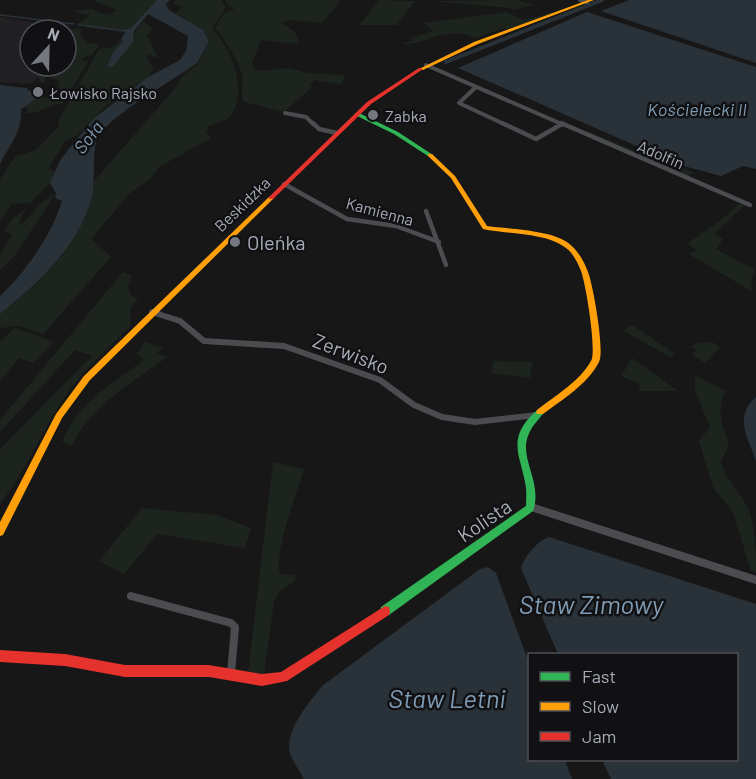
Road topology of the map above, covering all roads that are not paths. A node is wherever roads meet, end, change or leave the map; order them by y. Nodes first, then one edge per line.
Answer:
1 (587, 1) edge
2 (426, 65) junction
3 (476, 87) junction
4 (285, 112) dead end
5 (357, 114) junction
6 (562, 124) junction
7 (337, 133) junction
8 (284, 184) junction
9 (750, 205) dead end
10 (426, 211) dead end
11 (439, 242) junction
12 (446, 265) dead end
13 (152, 312) junction
14 (538, 415) junction
15 (531, 507) junction
16 (0, 532) edge
17 (756, 580) edge
18 (130, 596) dead end
19 (0, 656) edge
20 (231, 675) junction

1 - 2 main road, Beskidzka
2 - 3 street, Adolfin
2 - 5 main road, Beskidzka
3 - 6 street, Adolfin
3 - 6 street
4 - 7 street
5 - 7 main road, Beskidzka
5 - 14 main road, Kolista
6 - 9 street, Adolfin
7 - 8 main road, Beskidzka
8 - 11 street, Kamienna
8 - 13 main road, Beskidzka
10 - 11 street, Kamienna
11 - 12 street, Kamienna
13 - 14 street, Zerwisko
13 - 16 main road, Beskidzka
14 - 15 main road, Kolista
15 - 17 street
15 - 20 main road, Kolista
18 - 20 street
19 - 20 main road, Kolista

